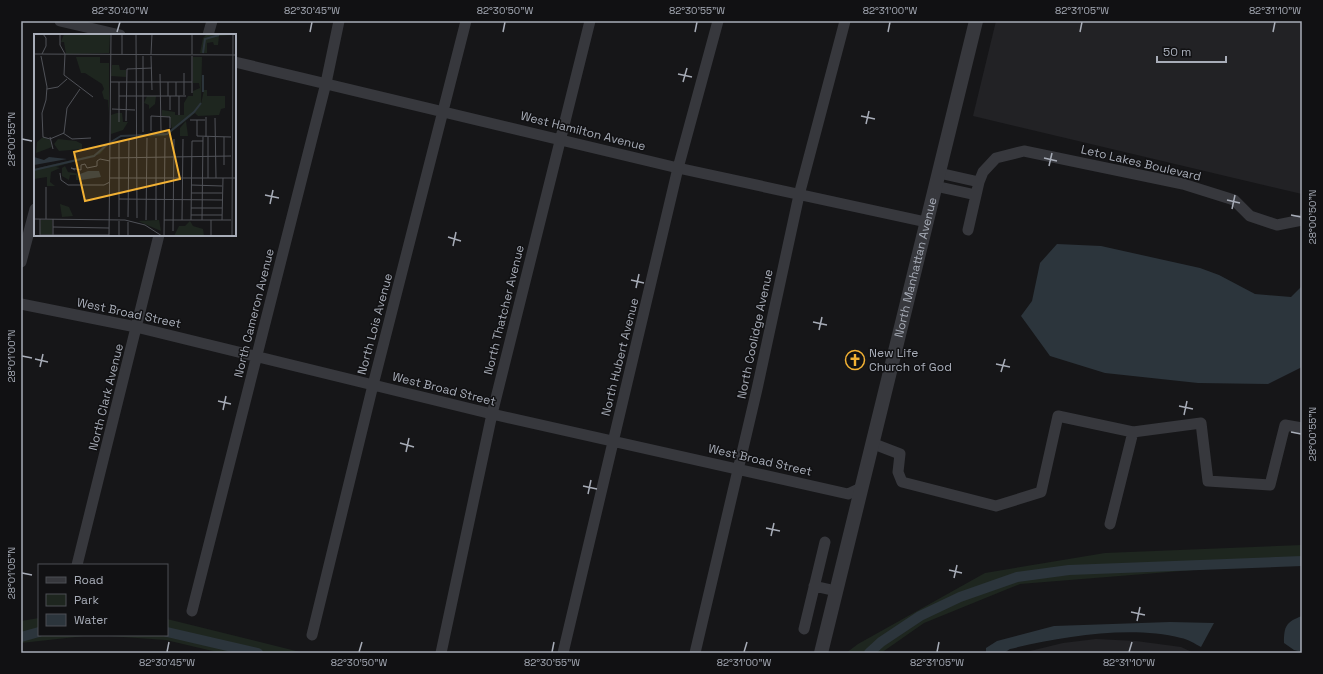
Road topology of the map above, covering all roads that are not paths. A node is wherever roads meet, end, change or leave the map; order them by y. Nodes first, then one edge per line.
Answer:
1 (60, 21) edge
2 (212, 21) edge
3 (339, 21) edge
4 (466, 21) edge
5 (590, 21) edge
6 (718, 21) edge
7 (845, 21) edge
8 (976, 21) edge
9 (83, 28) edge
10 (115, 34) edge
11 (208, 34) edge
12 (236, 62) edge
13 (326, 83) junction
14 (444, 111) junction
15 (559, 138) junction
16 (678, 168) junction
17 (937, 179) junction
18 (979, 182) junction
19 (799, 195) junction
20 (976, 195) junction
21 (34, 213) edge
22 (1302, 220) edge
23 (926, 222) junction
24 (968, 230) dead end
25 (159, 236) edge
26 (21, 262) edge
27 (21, 304) edge
28 (136, 327) junction
29 (256, 356) junction
30 (373, 385) junction
31 (492, 414) junction
32 (1302, 428) edge
33 (1133, 432) junction
34 (613, 441) junction
35 (874, 444) junction
36 (739, 468) junction
37 (860, 488) junction
38 (1110, 524) dead end
39 (825, 542) dead end
40 (77, 564) edge
41 (814, 586) junction
42 (836, 591) junction
43 (192, 611) dead end
44 (804, 629) dead end
45 (312, 635) dead end
46 (441, 653) edge
47 (563, 653) edge
48 (695, 653) edge
49 (821, 653) edge

1 - 9 street
2 - 11 street
3 - 13 street, North Cameron Avenue
4 - 14 street, North Lois Avenue
5 - 15 street, North Thatcher Avenue
6 - 16 street, North Hubert Avenue
7 - 19 street, North Coolidge Avenue
8 - 17 street, North Manhattan Avenue
9 - 10 street
12 - 13 street, West Hamilton Avenue
13 - 14 street, West Hamilton Avenue
13 - 29 street, North Cameron Avenue
14 - 15 street, West Hamilton Avenue
14 - 30 street, North Lois Avenue
15 - 16 street, West Hamilton Avenue
15 - 31 street, North Thatcher Avenue
16 - 19 street, West Hamilton Avenue
16 - 34 street, North Hubert Avenue
17 - 18 street
17 - 20 street
17 - 23 street, North Manhattan Avenue
18 - 20 street, Leto Lakes Boulevard
18 - 22 street, Leto Lakes Boulevard
19 - 23 street, West Hamilton Avenue
19 - 36 street, North Coolidge Avenue
20 - 24 street, Leto Lakes Boulevard
21 - 26 street
23 - 35 street, North Manhattan Avenue
25 - 28 street, North Clark Avenue
27 - 28 street, West Broad Street
28 - 29 street, West Broad Street
28 - 40 street, North Clark Avenue
29 - 30 street, West Broad Street
29 - 43 street, North Cameron Avenue
30 - 31 street, West Broad Street
30 - 45 street, North Lois Avenue
31 - 34 street, West Broad Street
31 - 46 street, North Thatcher Avenue
32 - 33 street
33 - 35 street
33 - 38 street
34 - 36 street, West Broad Street
34 - 47 street, North Hubert Avenue
35 - 37 street, North Manhattan Avenue
36 - 37 street, West Broad Street
36 - 48 street, North Coolidge Avenue
37 - 42 street, North Manhattan Avenue
39 - 41 street
41 - 42 street
41 - 44 street
42 - 49 street, North Manhattan Avenue

